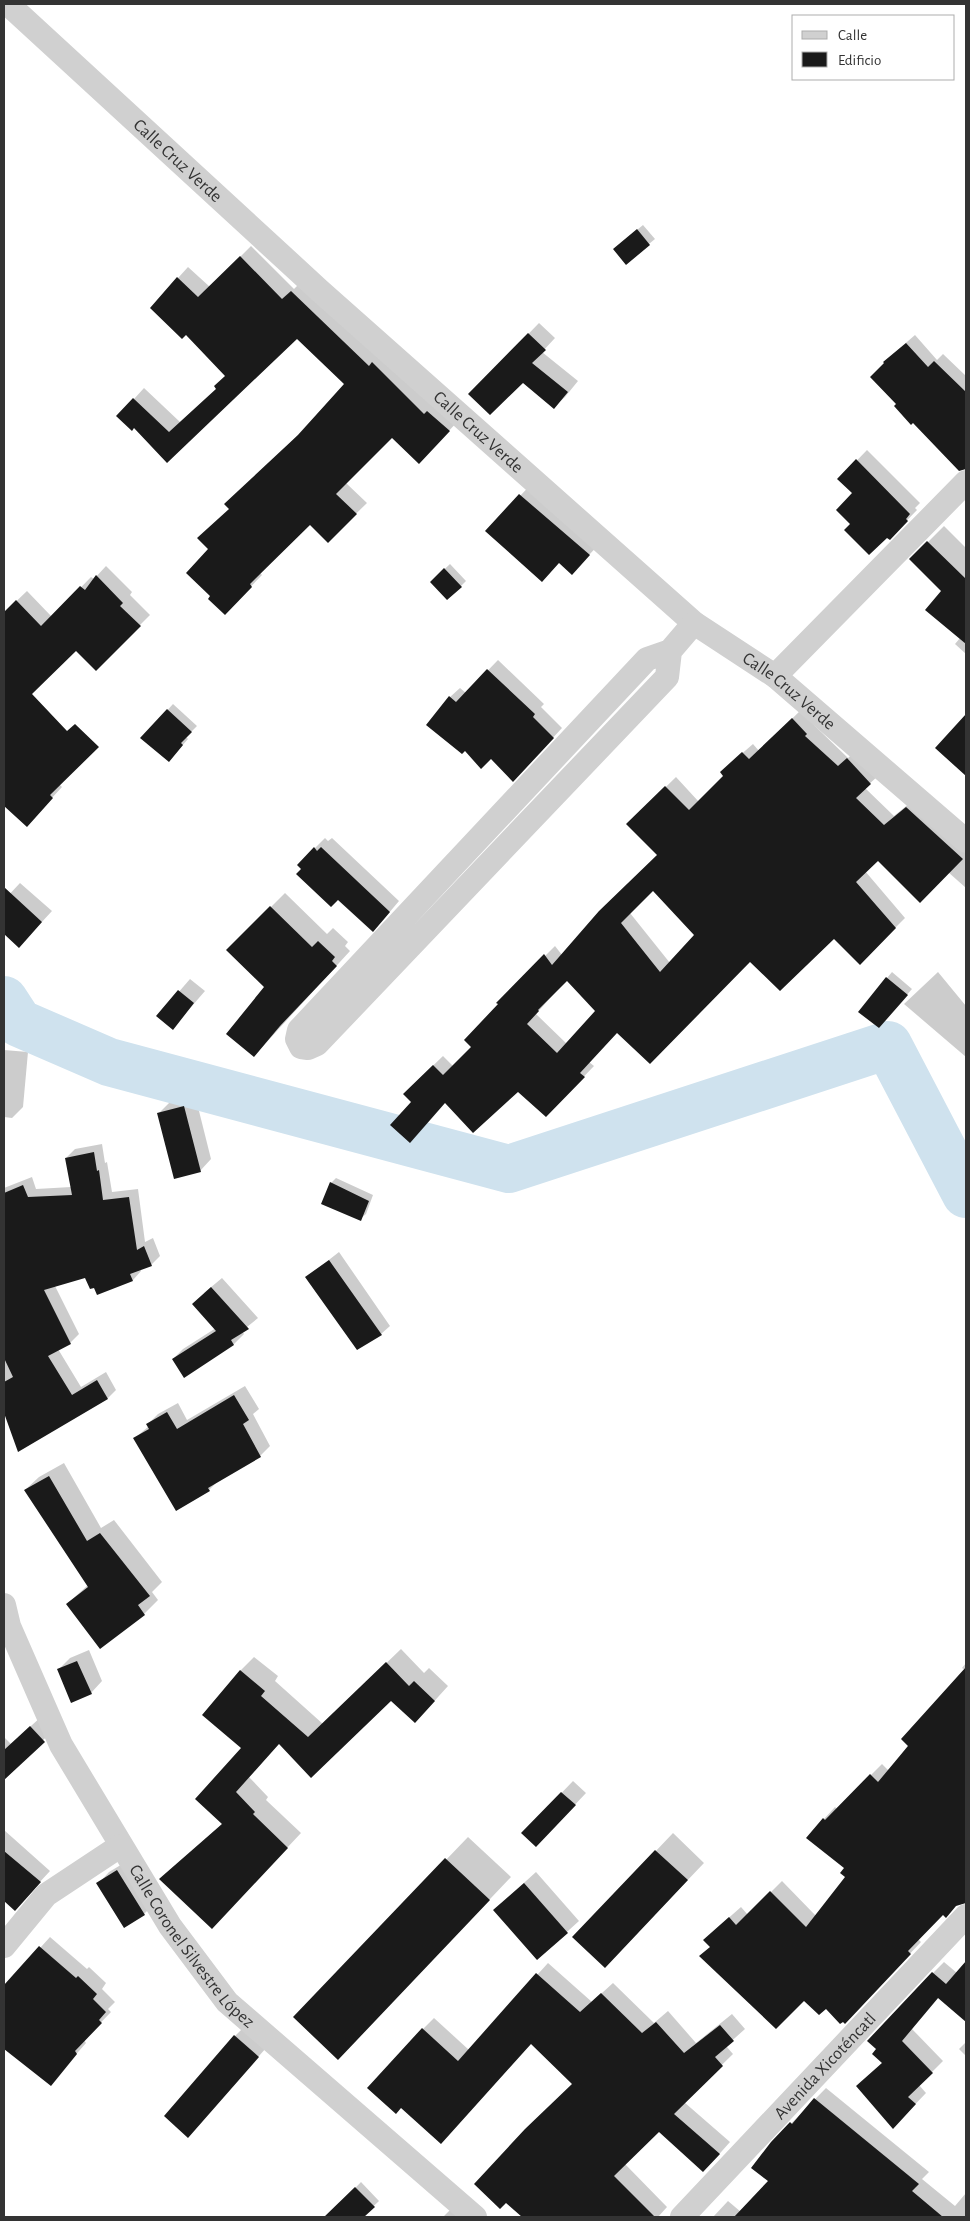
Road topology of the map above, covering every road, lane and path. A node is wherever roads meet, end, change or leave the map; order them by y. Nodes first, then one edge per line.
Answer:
1 (8, 4) edge
2 (966, 482) edge
3 (694, 623) junction
4 (670, 651) junction
5 (775, 676) junction
6 (966, 841) edge
7 (6, 1621) edge
8 (120, 1846) junction
9 (966, 1916) edge
10 (4, 1946) edge
11 (475, 2217) edge
12 (682, 2217) edge

1 - 3 street, Calle Cruz Verde
2 - 5 street
3 - 4 street
3 - 5 street, Calle Cruz Verde
4 - 4 street
5 - 6 street, Calle Cruz Verde
7 - 8 street, Calle Coronel Silvestre López
8 - 10 street
8 - 11 street, Calle Coronel Silvestre López
9 - 12 street, Avenida Xicoténcatl

